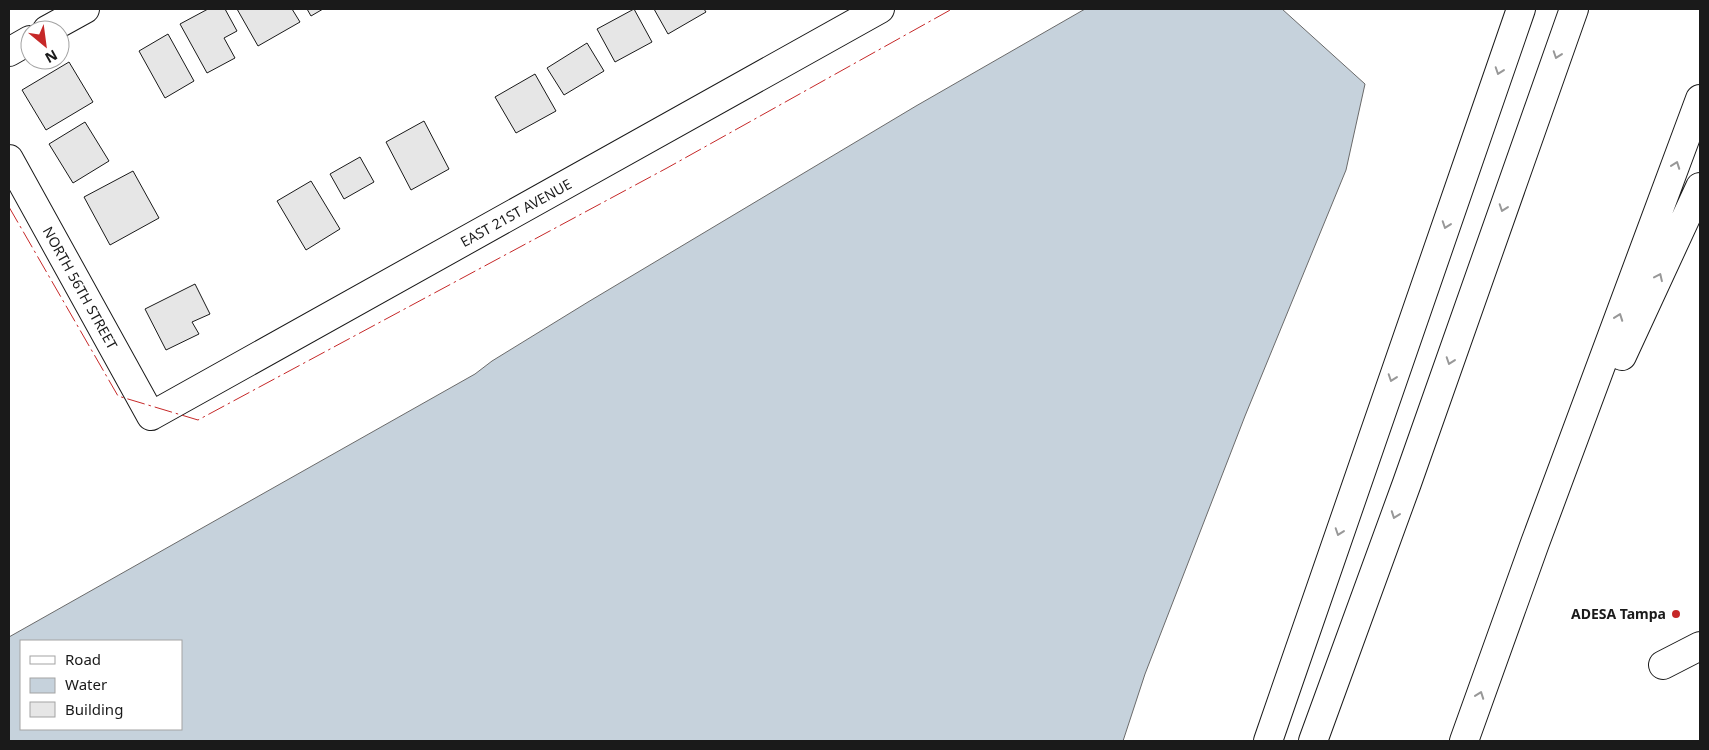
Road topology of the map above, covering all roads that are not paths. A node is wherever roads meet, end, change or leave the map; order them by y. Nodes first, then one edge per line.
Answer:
1 (85, 9) edge
2 (880, 9) edge
3 (1521, 9) edge
4 (1574, 9) edge
5 (849, 16) edge
6 (65, 20) edge
7 (20, 46) edge
8 (9, 52) edge
9 (1700, 99) edge
10 (9, 159) edge
11 (1700, 187) edge
12 (151, 416) joint
13 (1535, 543) junction
14 (1700, 646) edge
15 (1663, 665) dead end
16 (1268, 741) edge
17 (1313, 741) edge
18 (1464, 741) edge

1 - 6 main road
2 - 5 main road, EAST 21ST AVENUE
3 -> 16 main road
4 -> 17 main road
5 - 12 main road, EAST 21ST AVENUE
7 - 8 main road
13 -> 9 main road
10 - 12 main road, NORTH 56TH STREET
13 -> 11 main road
18 -> 13 main road
14 - 15 main road

